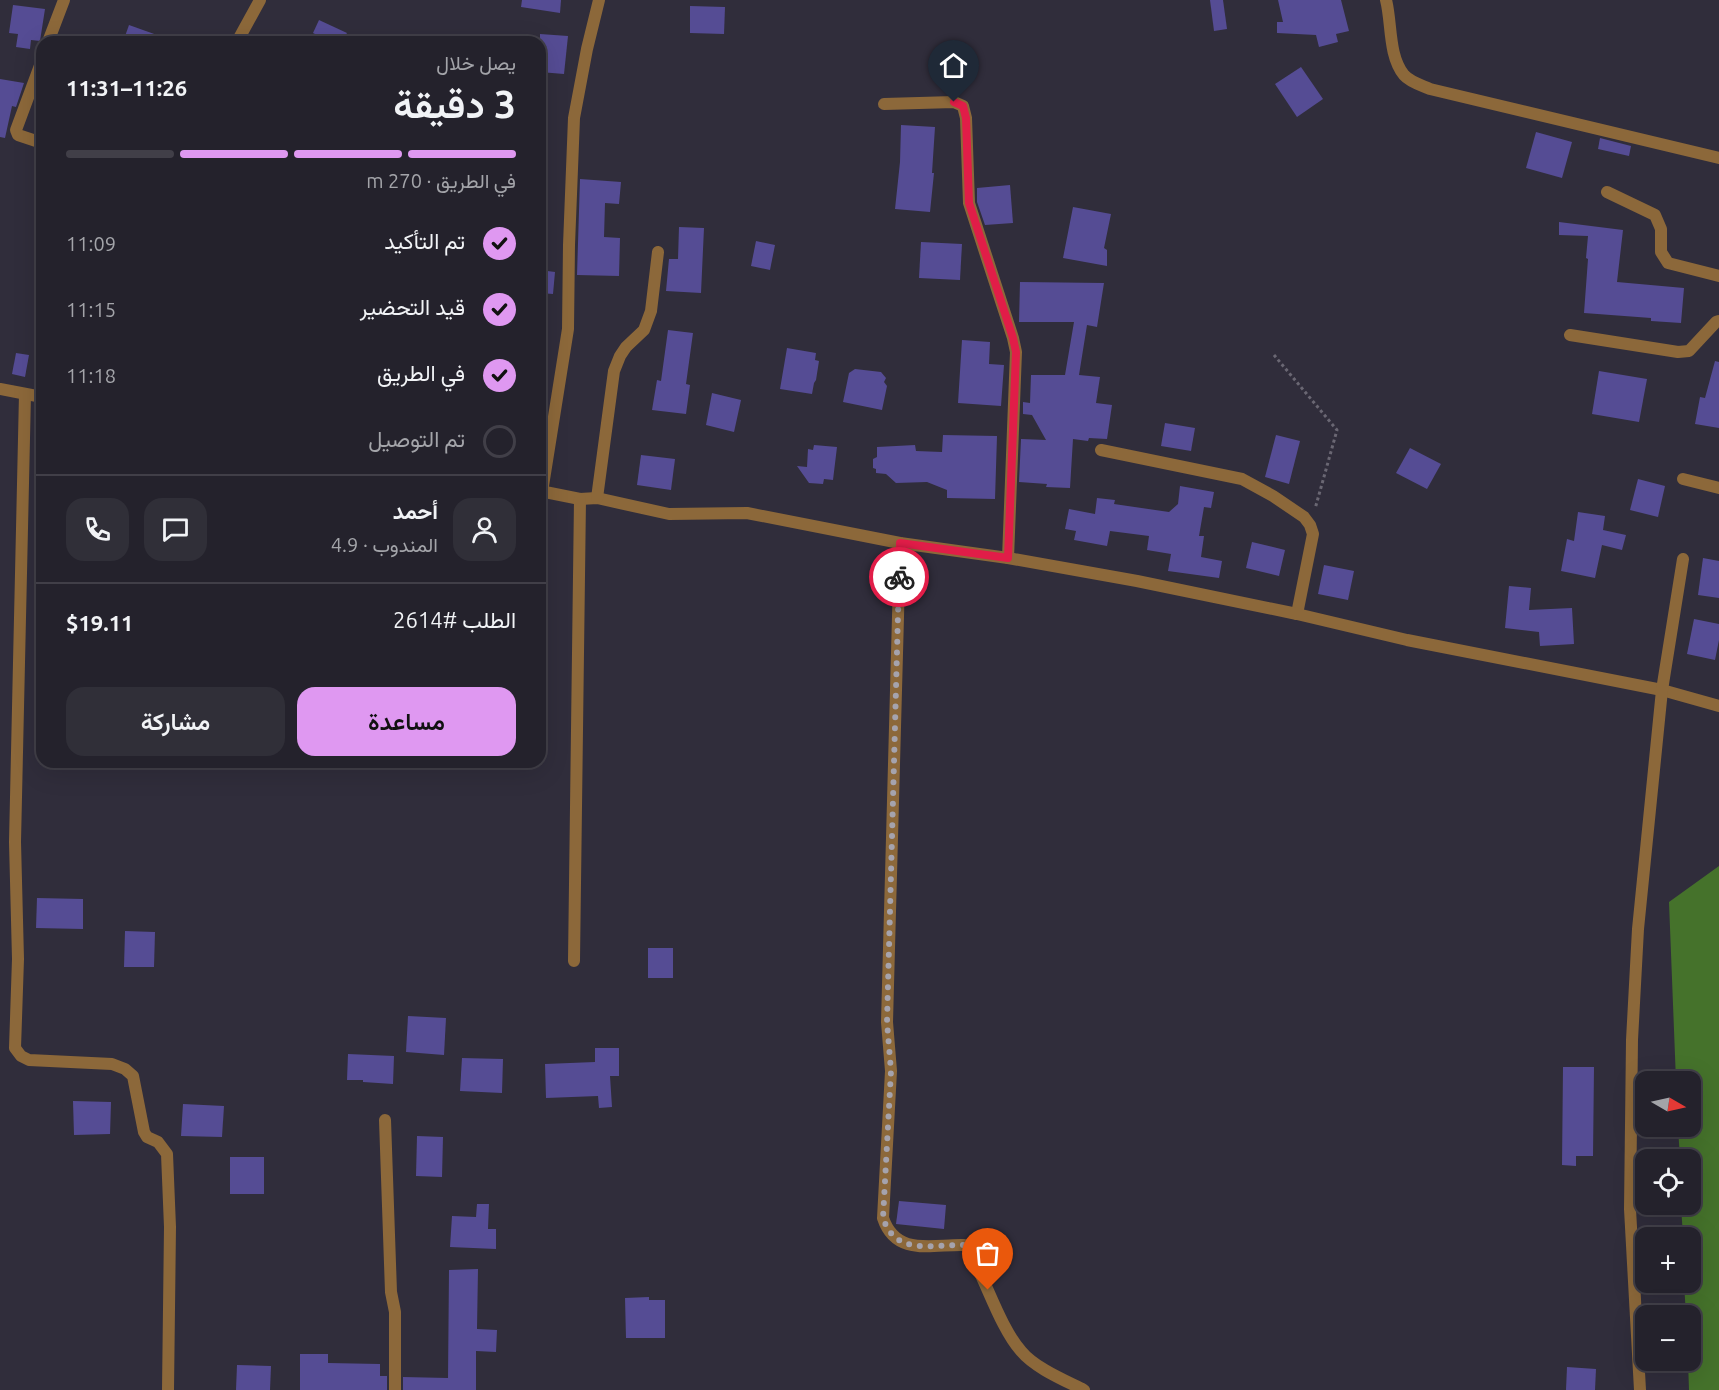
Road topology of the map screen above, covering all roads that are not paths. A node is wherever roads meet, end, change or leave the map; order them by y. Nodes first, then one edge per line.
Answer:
1 (64, 0) edge
2 (260, 0) edge
3 (599, 0) edge
4 (1386, 0) edge
5 (50, 36) edge
6 (240, 36) edge
7 (36, 76) edge
8 (884, 104) dead end
9 (36, 141) edge
10 (1719, 158) edge
11 (1607, 192) dead end
12 (658, 252) dead end
13 (1719, 276) edge
14 (1719, 321) edge
15 (1570, 335) dead end
16 (0, 389) edge
17 (25, 394) junction
18 (36, 396) edge
19 (1101, 450) dead end
20 (546, 462) edge
21 (1683, 479) dead end
22 (1719, 488) edge
23 (546, 493) edge
24 (597, 498) junction
25 (580, 499) junction
26 (900, 543) junction
27 (1008, 558) junction
28 (1683, 560) dead end
29 (1297, 614) junction
30 (1662, 690) junction
31 (1719, 706) edge
32 (574, 961) dead end
33 (385, 1120) dead end
34 (168, 1390) edge
35 (395, 1390) edge
36 (1084, 1390) edge
37 (1640, 1390) edge

1 - 5 street
2 - 6 street
3 - 20 street
4 - 10 street
7 - 9 street
8 - 27 street
11 - 13 street
12 - 24 street
14 - 15 street
16 - 17 street
17 - 18 street
17 - 34 street
19 - 29 street
21 - 22 street
23 - 25 street
24 - 25 street
24 - 26 street
25 - 32 street
26 - 27 street
26 - 36 street
27 - 29 street
28 - 30 street
29 - 30 street
30 - 31 street
30 - 37 street
33 - 35 street

